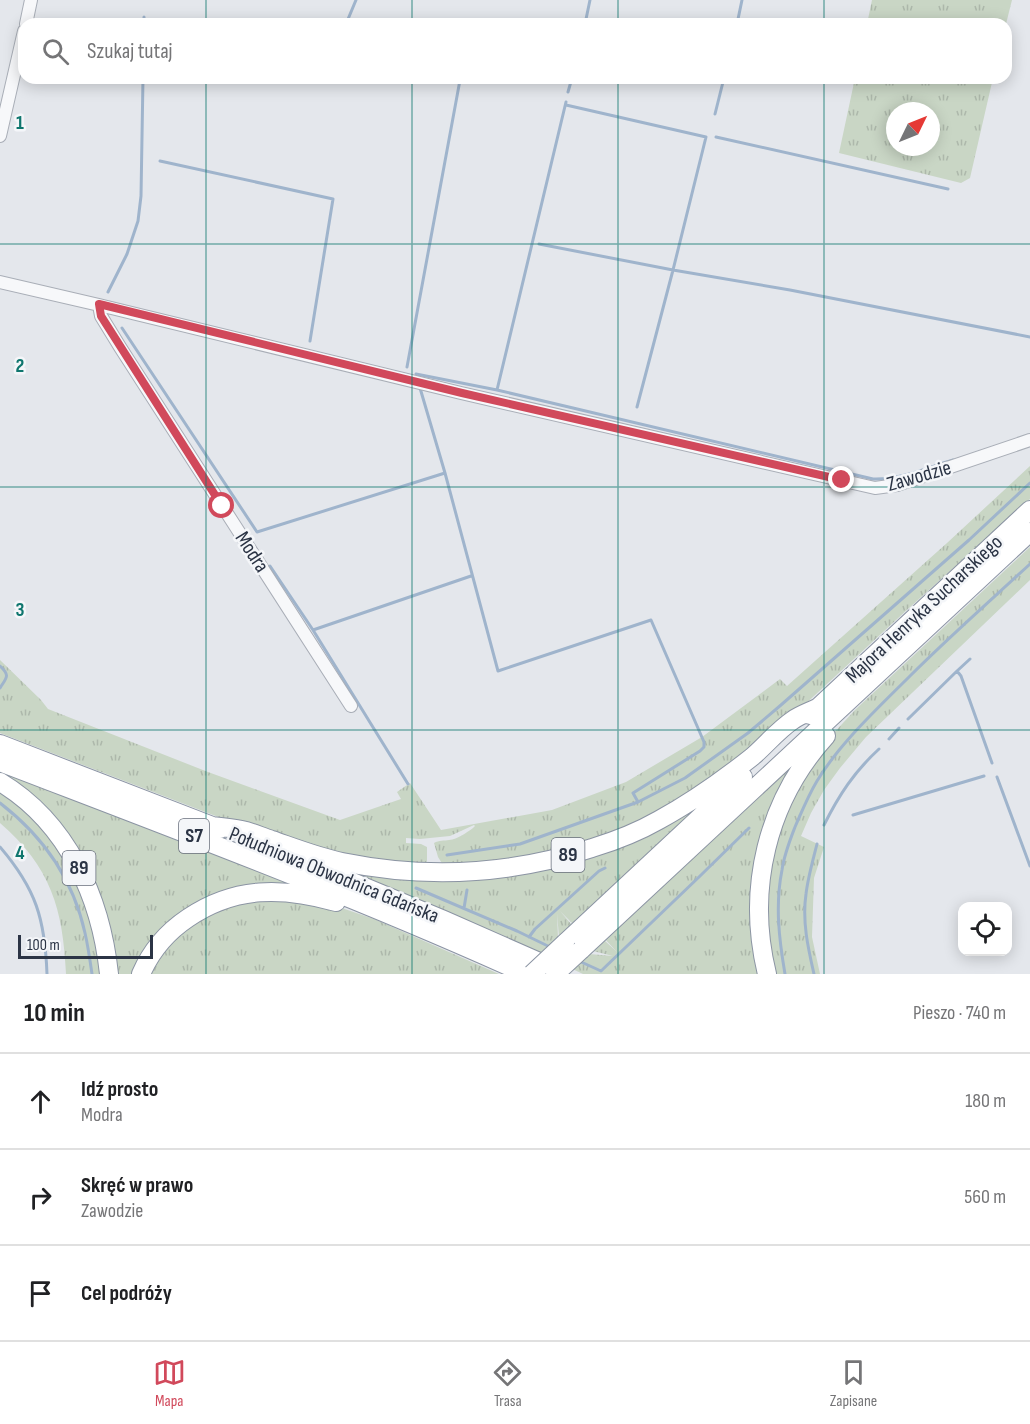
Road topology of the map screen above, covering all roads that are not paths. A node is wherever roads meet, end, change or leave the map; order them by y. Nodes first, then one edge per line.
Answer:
1 (31, 0) edge
2 (27, 18) edge
3 (18, 57) edge
4 (0, 136) edge
5 (0, 282) edge
6 (99, 304) junction
7 (1030, 440) edge
8 (1030, 510) edge
9 (1030, 532) edge
10 (868, 683) junction
11 (351, 706) dead end
12 (817, 708) junction
13 (0, 744) edge
14 (0, 762) edge
15 (0, 782) edge
16 (211, 826) junction
17 (387, 913) junction
18 (573, 947) junction
19 (110, 974) edge
20 (141, 974) edge
21 (526, 974) edge
22 (532, 974) edge
23 (555, 974) edge
24 (564, 974) edge
25 (767, 974) edge

1 - 2 street
3 - 4 street
5 - 6 street, Zawodzie
6 - 7 street, Zawodzie
6 - 11 street, Modra
8 - 12 highway, Majora Henryka Sucharskiego / 89
9 - 10 highway, Majora Henryka Sucharskiego / 89
10 - 18 highway, 89
10 - 25 highway, 89
12 - 16 highway, 89
12 - 18 highway, 89
13 - 16 highway, Południowa Obwodnica Gdańska / S7
14 - 17 highway, Południowa Obwodnica Gdańska / S7
15 - 19 highway, 89
16 - 24 highway, Południowa Obwodnica Gdańska / S7
17 - 20 highway
17 - 21 highway, Południowa Obwodnica Gdańska / S7
18 - 22 highway, 89, bridge
18 - 23 highway, 89, bridge

